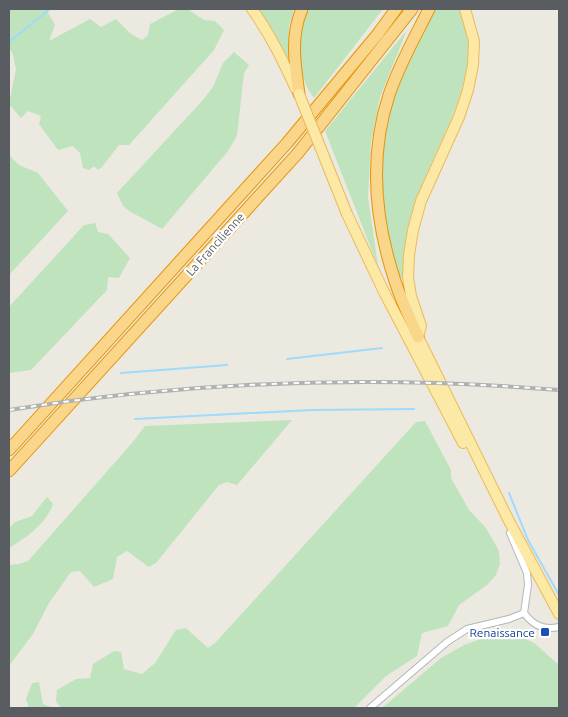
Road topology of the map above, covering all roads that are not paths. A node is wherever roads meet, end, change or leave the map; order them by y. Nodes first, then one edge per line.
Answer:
1 (252, 9) edge
2 (302, 9) edge
3 (396, 9) edge
4 (412, 9) edge
5 (429, 9) edge
6 (465, 9) edge
7 (299, 94) junction
8 (418, 337) junction
9 (9, 450) edge
10 (9, 471) edge
11 (507, 525) junction
12 (524, 613) junction
13 (559, 614) edge
14 (559, 618) edge
15 (559, 627) edge
16 (370, 708) edge

1 - 7 main road
2 - 7 highway
3 - 9 highway, La Francilienne
4 - 10 highway, La Francilienne
5 - 8 highway
6 - 8 main road
7 - 11 main road, bridge
8 - 13 main road
11 - 12 street
11 - 14 main road
12 - 15 street
12 - 16 street

